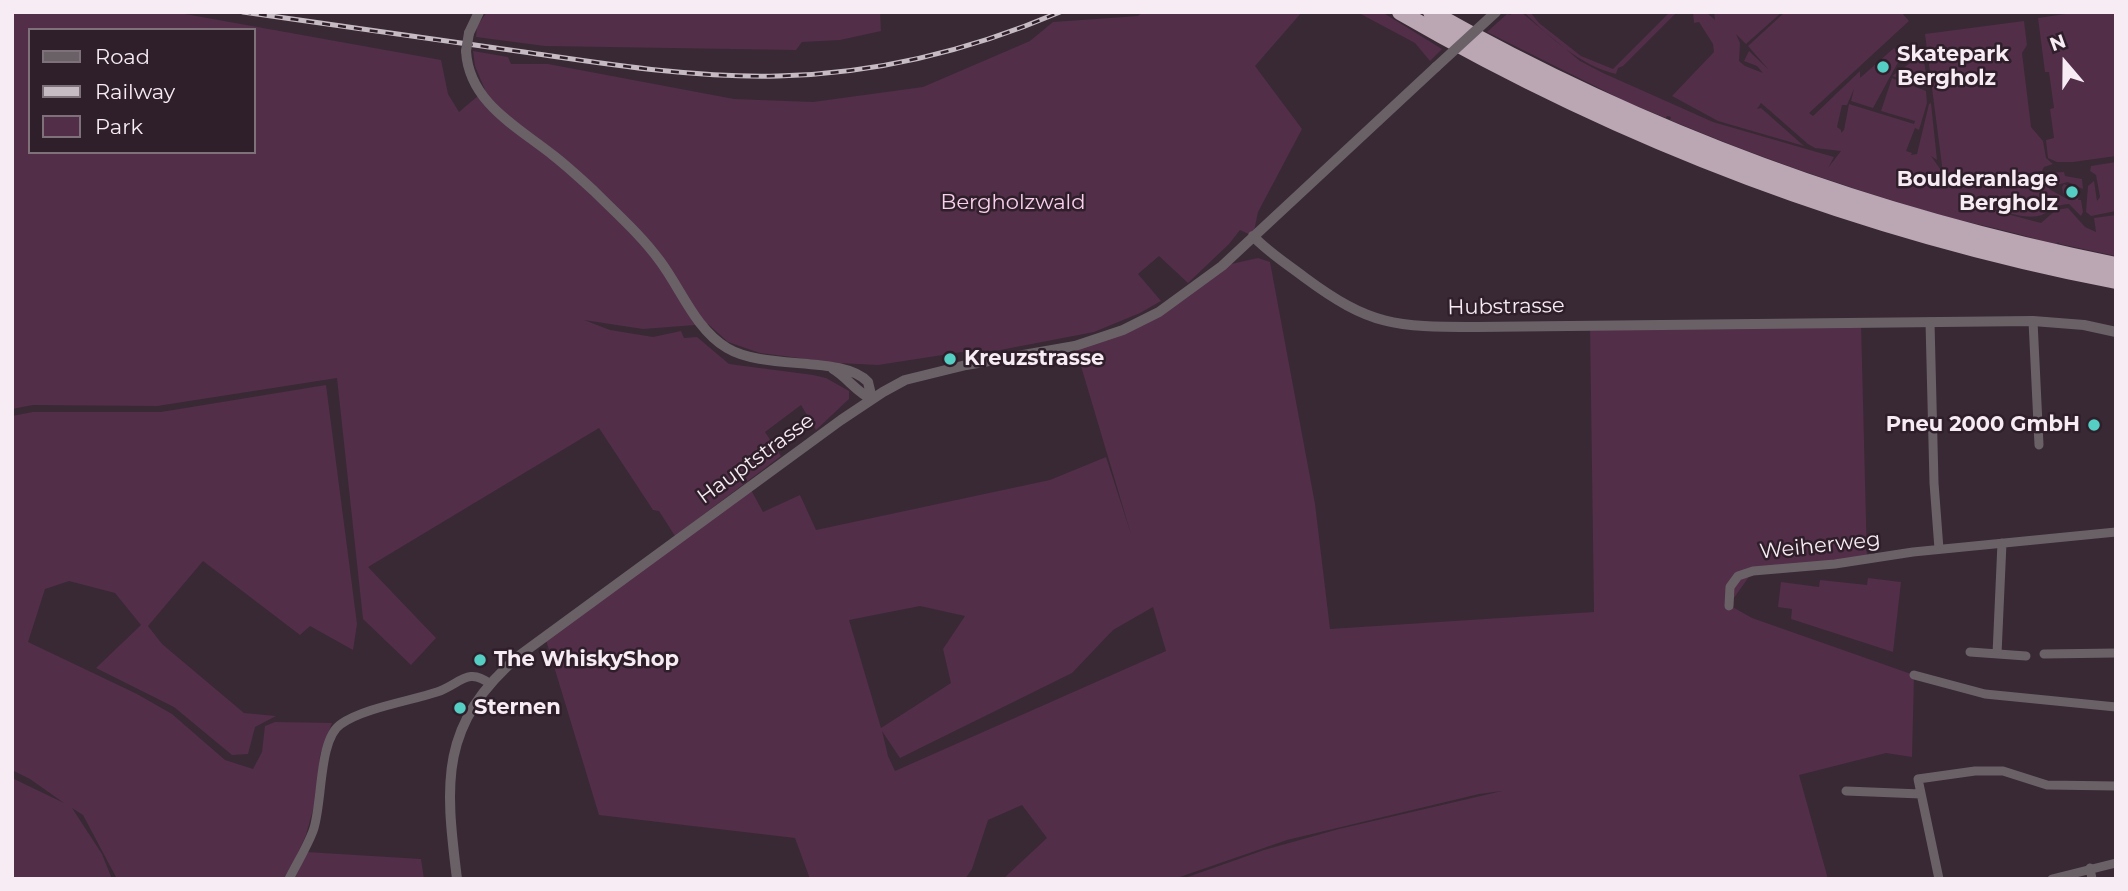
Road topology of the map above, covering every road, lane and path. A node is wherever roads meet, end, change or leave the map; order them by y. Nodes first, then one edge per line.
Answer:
1 (479, 12) edge
2 (1400, 12) edge
3 (1431, 12) edge
4 (1496, 12) edge
5 (1253, 236) junction
6 (2116, 265) edge
7 (2116, 281) edge
8 (2033, 321) junction
9 (1930, 322) junction
10 (2116, 332) edge
11 (872, 399) junction
12 (2039, 445) dead end
13 (2116, 532) edge
14 (2002, 543) junction
15 (1939, 549) junction
16 (1729, 606) dead end
17 (1970, 652) dead end
18 (2044, 653) dead end
19 (2116, 653) edge
20 (1997, 654) junction
21 (2026, 656) dead end
22 (1914, 675) dead end
23 (490, 684) junction
24 (2116, 707) edge
25 (2116, 786) edge
26 (1846, 791) dead end
27 (1921, 794) junction
28 (2116, 863) edge
29 (2090, 868) junction
30 (289, 879) edge
31 (457, 879) edge
32 (1938, 879) edge
33 (2052, 879) edge
34 (2092, 879) edge

1 - 11 street, bridge
2 - 7 highway
3 - 6 highway
4 - 5 street, bridge
5 - 9 street, Hubstrasse
5 - 11 street, Hauptstrasse
8 - 9 street, Hubstrasse
8 - 10 street, Hubstrasse
8 - 12 street
9 - 15 street
11 - 23 street, Hauptstrasse
13 - 14 street
14 - 15 street
14 - 20 street
15 - 16 street, Weiherweg
17 - 20 street
18 - 19 street
20 - 21 street
22 - 24 street
23 - 30 street
23 - 31 street, Hauptstrasse
25 - 27 street
26 - 27 street
27 - 32 street
28 - 29 street
29 - 33 street
29 - 34 street

